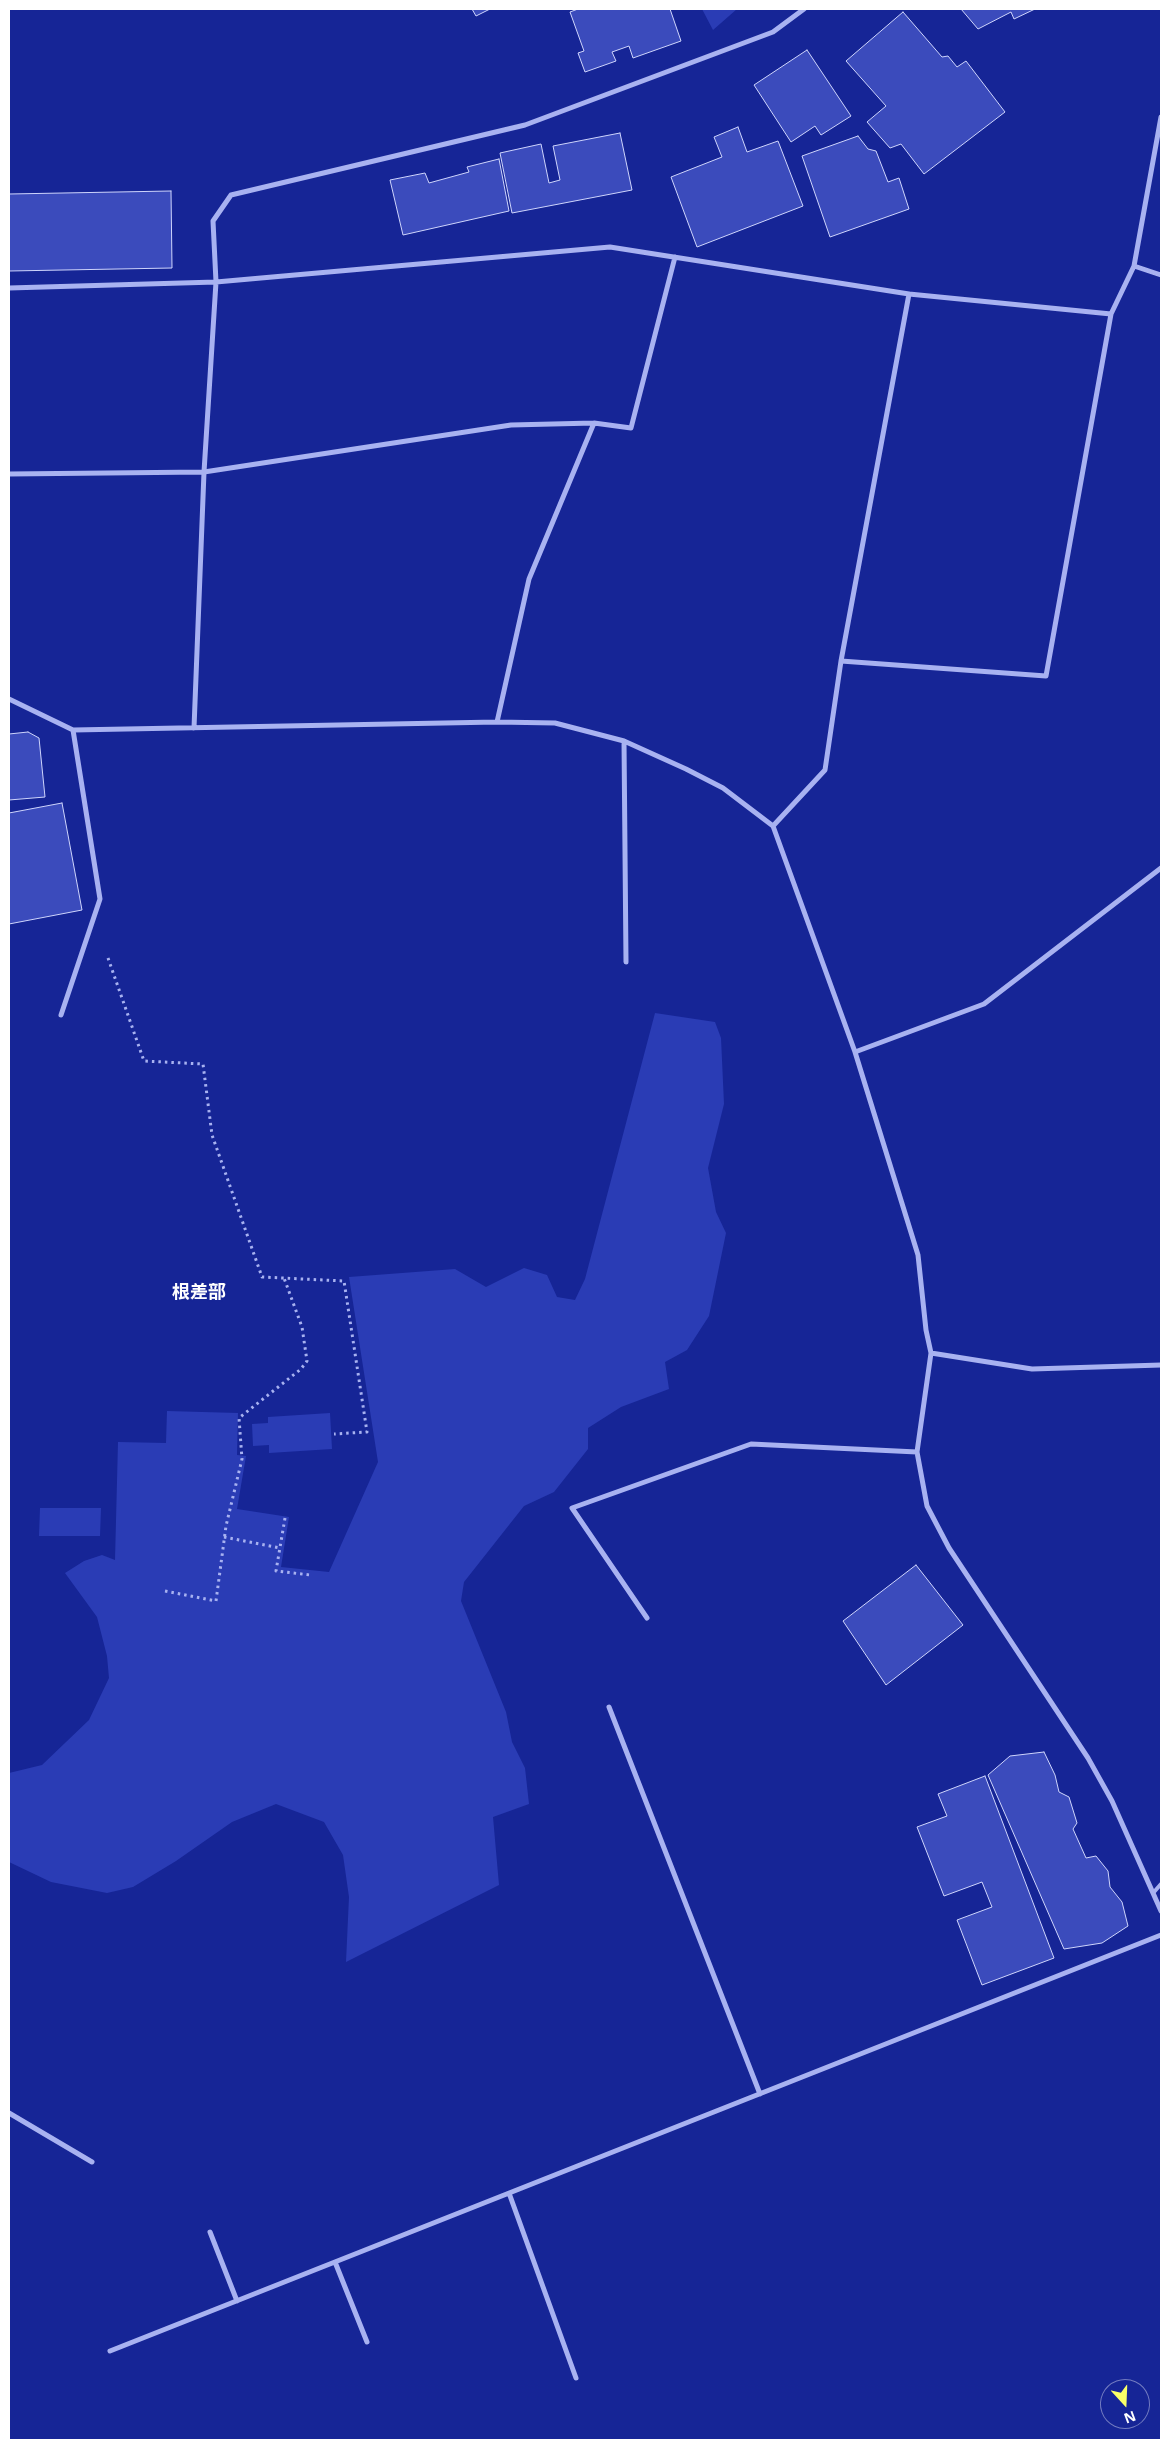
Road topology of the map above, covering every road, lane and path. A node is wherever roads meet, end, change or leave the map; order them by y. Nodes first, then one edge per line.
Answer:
1 (804, 9) edge
2 (1161, 117) edge
3 (675, 257) junction
4 (1134, 266) junction
5 (1161, 275) edge
6 (216, 282) junction
7 (9, 288) edge
8 (909, 294) junction
9 (1111, 314) junction
10 (594, 423) junction
11 (204, 472) junction
12 (9, 474) edge
13 (841, 661) junction
14 (9, 699) edge
15 (497, 722) junction
16 (194, 728) junction
17 (73, 730) junction
18 (624, 741) junction
19 (773, 826) junction
20 (1161, 868) edge
21 (94, 921) junction
22 (626, 962) dead end
23 (61, 1015) dead end
24 (855, 1052) junction
25 (284, 1278) junction
26 (931, 1353) junction
27 (1161, 1365) edge
28 (334, 1434) dead end
29 (916, 1452) junction
30 (284, 1518) dead end
31 (224, 1537) junction
32 (280, 1548) junction
33 (310, 1575) dead end
34 (165, 1591) dead end
35 (647, 1618) dead end
36 (609, 1707) dead end
37 (1161, 1884) edge
38 (1154, 1892) junction
39 (1161, 1911) edge
40 (1161, 1935) edge
41 (760, 2094) junction
42 (9, 2113) edge
43 (92, 2162) dead end
44 (509, 2193) junction
45 (210, 2232) dead end
46 (335, 2262) junction
47 (237, 2301) junction
48 (367, 2342) dead end
49 (110, 2351) dead end
50 (576, 2378) dead end

1 - 6 street
2 - 4 street
3 - 6 street
3 - 8 street
3 - 10 street
4 - 5 street
4 - 9 street
6 - 7 street
6 - 11 street
8 - 9 street
8 - 13 street
9 - 13 street
10 - 11 street
10 - 15 street
11 - 12 street
11 - 16 street
13 - 19 street
14 - 17 street
15 - 16 street
15 - 18 street
16 - 17 street
17 - 21 street
18 - 19 street
18 - 22 street
19 - 24 street
20 - 24 street
21 - 23 street
21 - 25 path
24 - 26 street
25 - 28 path
25 - 31 path
26 - 27 street
26 - 29 street
29 - 35 street
29 - 38 street
30 - 32 path
31 - 32 path
31 - 34 path
32 - 33 path
36 - 41 street
37 - 38 lane
38 - 39 street
40 - 41 street
41 - 44 street
42 - 43 street
44 - 46 street
44 - 50 street
45 - 47 street
46 - 47 street
46 - 48 street
47 - 49 street

